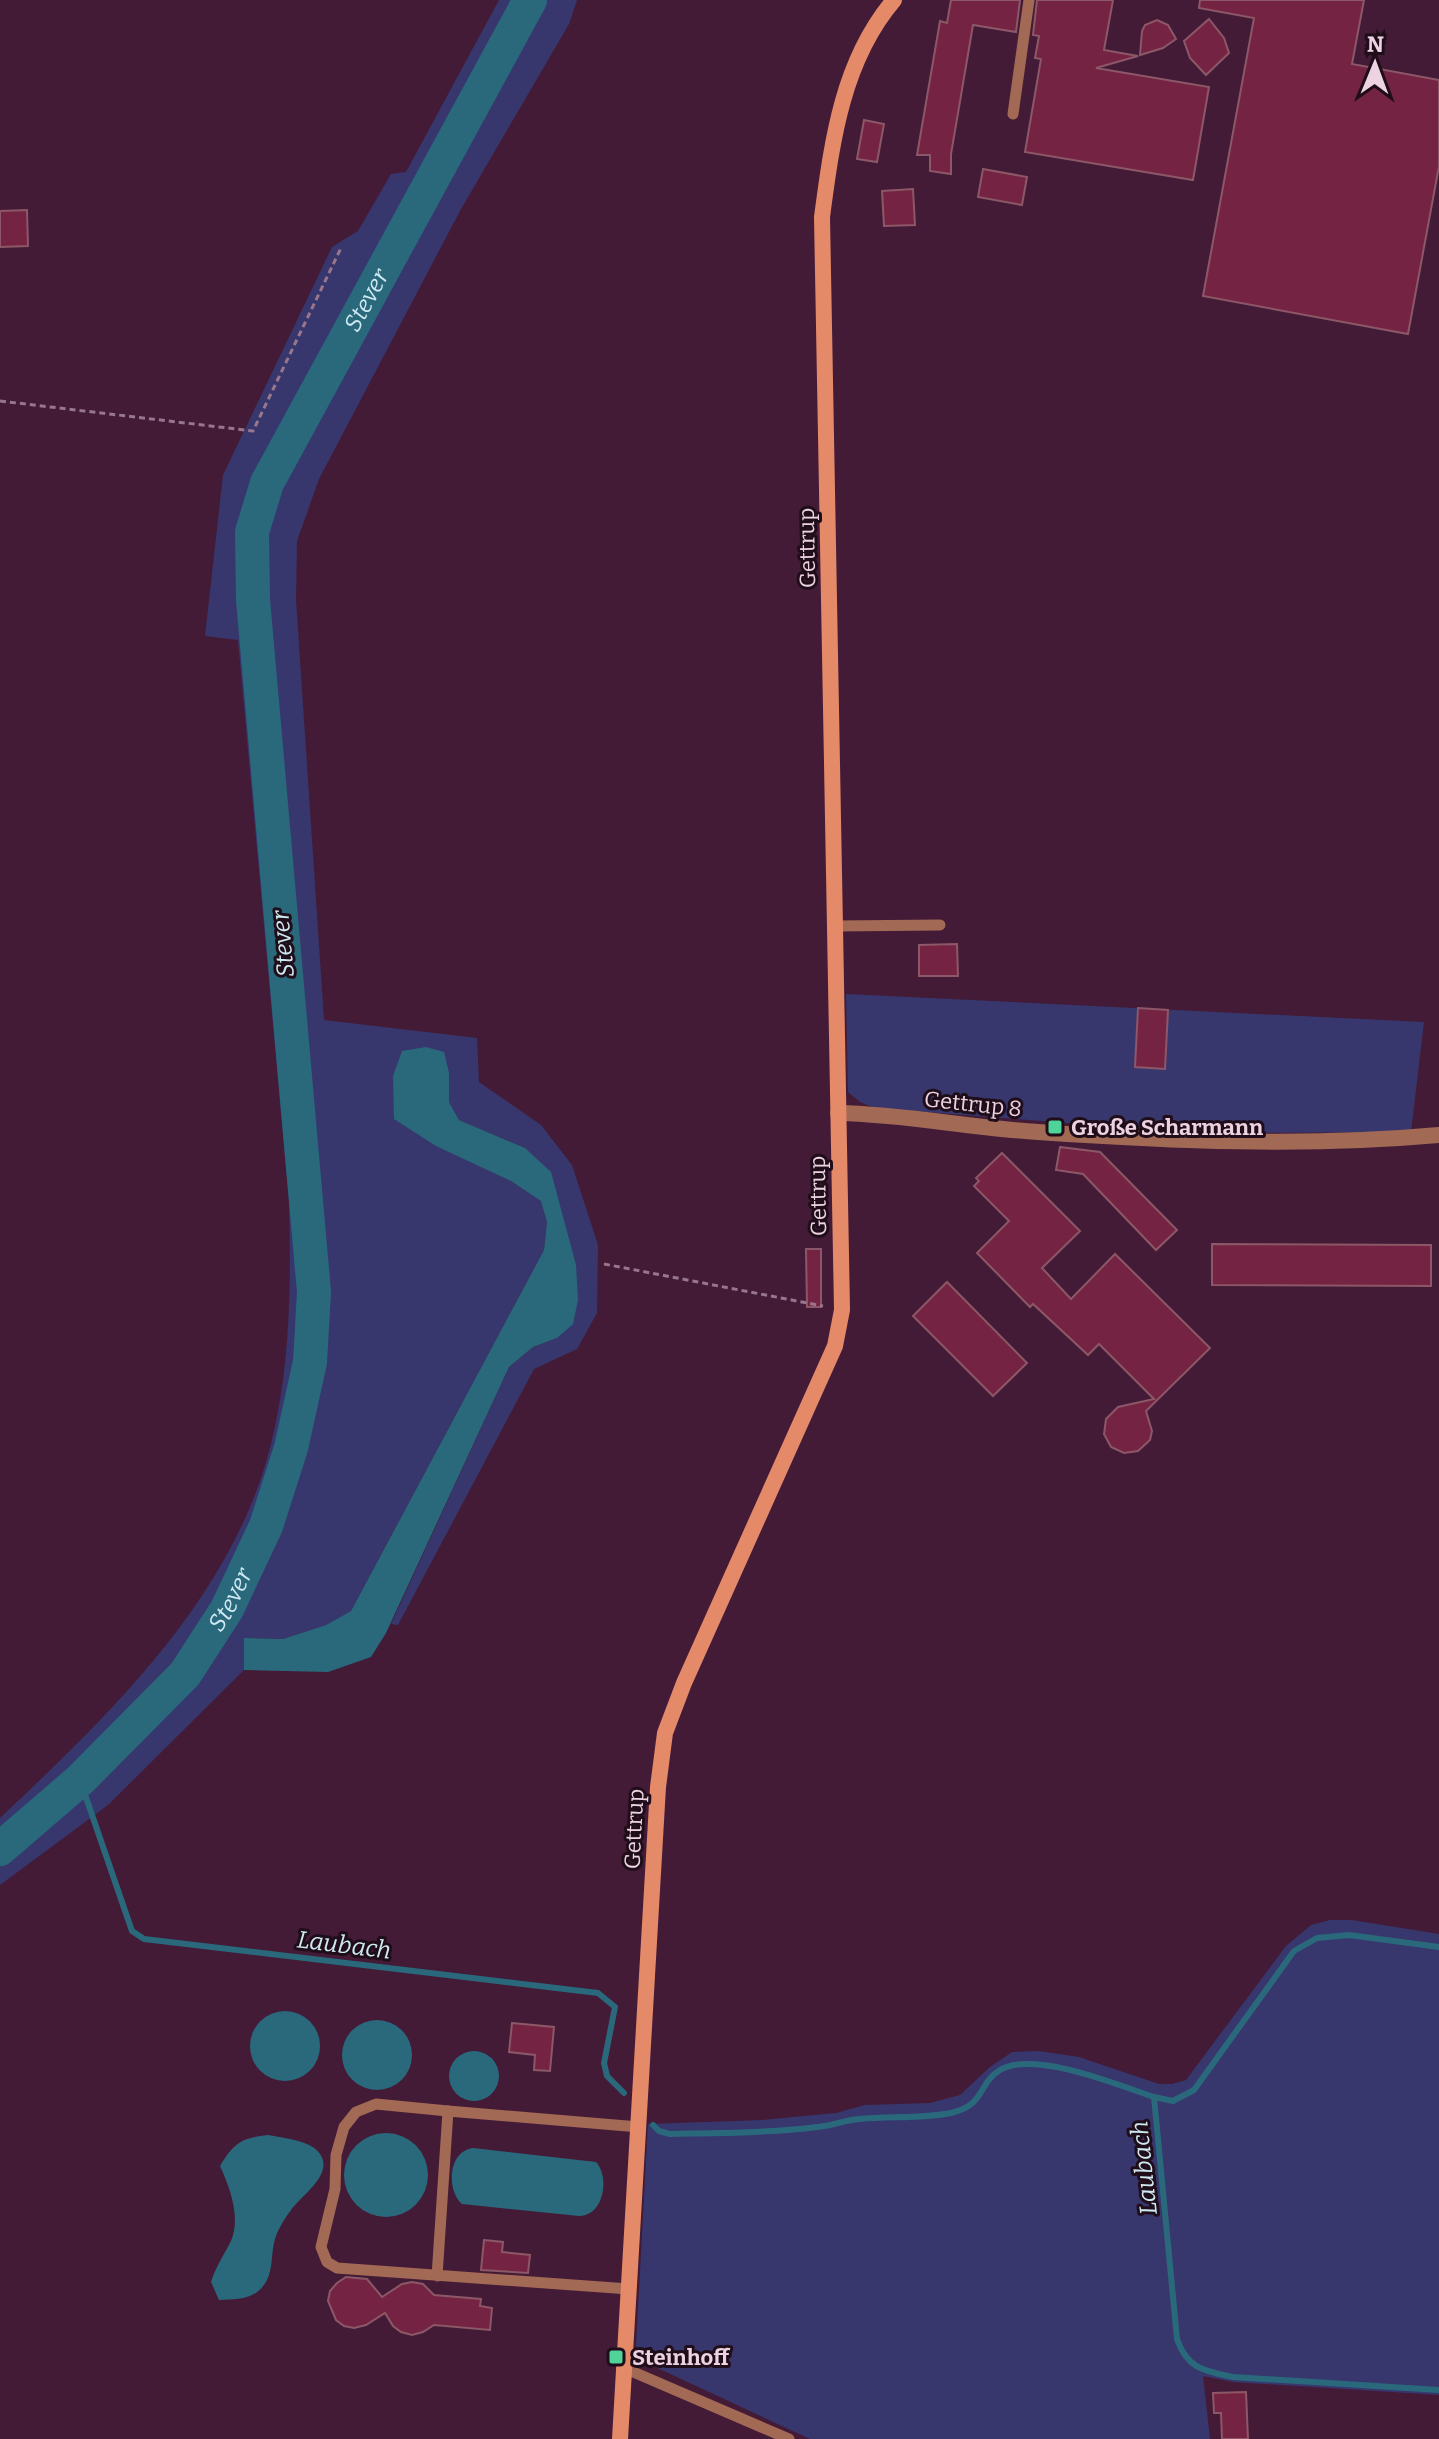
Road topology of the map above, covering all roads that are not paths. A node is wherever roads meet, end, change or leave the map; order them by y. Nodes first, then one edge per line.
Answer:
1 (894, 0) edge
2 (1029, 0) edge
3 (1013, 114) dead end
4 (940, 925) dead end
5 (836, 926) junction
6 (838, 1113) junction
7 (1439, 1135) edge
8 (448, 2111) junction
9 (639, 2127) junction
10 (437, 2276) junction
11 (629, 2289) junction
12 (624, 2368) junction
13 (620, 2439) edge
14 (789, 2439) edge

1 - 5 street, Gettrup
2 - 3 lane
4 - 5 lane
5 - 6 street, Gettrup
6 - 7 street, Gettrup 8
6 - 9 street, Gettrup
8 - 9 lane
8 - 10 lane
8 - 10 lane
9 - 11 street, Gettrup
10 - 11 lane
11 - 12 street, Gettrup
12 - 13 street, Gettrup
12 - 14 lane

